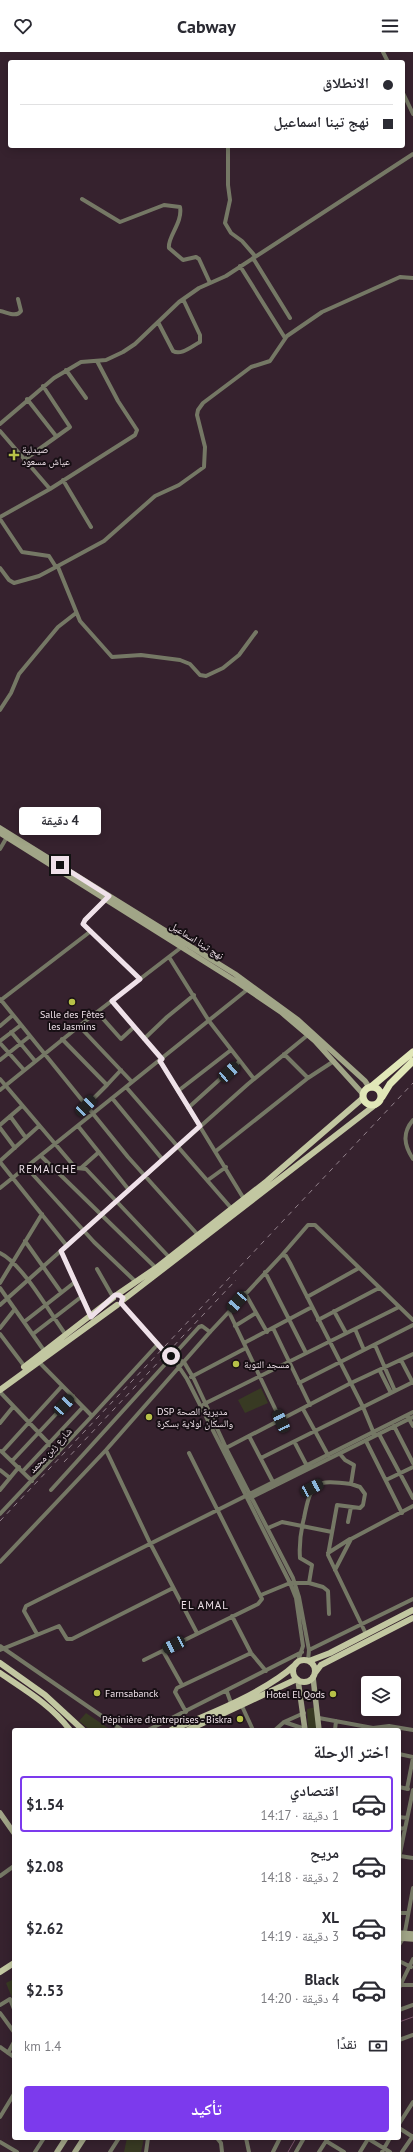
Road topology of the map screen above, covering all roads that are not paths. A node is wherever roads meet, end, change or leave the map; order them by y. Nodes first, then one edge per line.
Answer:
1 (405, 97) edge
2 (413, 114) edge
3 (228, 148) edge
4 (413, 154) edge
5 (82, 199) dead end
6 (254, 257) junction
7 (240, 266) junction
8 (413, 278) edge
9 (210, 283) junction
10 (18, 299) dead end
11 (183, 300) junction
12 (0, 311) edge
13 (290, 318) dead end
14 (158, 322) junction
15 (285, 338) junction
16 (97, 361) junction
17 (66, 370) junction
18 (43, 386) junction
19 (86, 398) dead end
20 (27, 400) junction
21 (0, 424) edge
22 (0, 431) edge
23 (56, 436) junction
24 (24, 460) junction
25 (63, 480) junction
26 (50, 489) junction
27 (0, 518) edge
28 (91, 527) dead end
29 (57, 567) junction
30 (0, 568) edge
31 (76, 613) junction
32 (256, 632) dead end
33 (0, 710) edge
34 (0, 828) edge
35 (0, 833) edge
36 (7, 837) junction
37 (0, 849) edge
38 (108, 898) junction
39 (91, 931) junction
40 (184, 946) junction
41 (169, 957) junction
42 (140, 979) junction
43 (248, 988) junction
44 (194, 995) junction
45 (0, 1000) edge
46 (112, 1001) junction
47 (97, 1012) junction
48 (13, 1015) junction
49 (210, 1021) junction
50 (21, 1025) junction
51 (0, 1026) edge
52 (79, 1026) junction
53 (134, 1027) junction
54 (11, 1032) junction
55 (309, 1034) junction
56 (30, 1036) junction
57 (62, 1039) junction
58 (144, 1039) junction
59 (0, 1042) edge
60 (20, 1044) junction
61 (231, 1050) junction
62 (413, 1052) edge
63 (8, 1053) junction
64 (45, 1054) junction
65 (284, 1054) junction
66 (0, 1060) edge
67 (161, 1060) junction
68 (36, 1061) junction
69 (240, 1061) junction
70 (334, 1061) junction
71 (413, 1061) edge
72 (24, 1070) junction
73 (121, 1070) junction
74 (308, 1078) junction
75 (0, 1079) edge
76 (254, 1079) junction
77 (132, 1082) junction
78 (107, 1085) junction
79 (5, 1086) junction
80 (126, 1087) junction
81 (370, 1087) junction
82 (0, 1090) edge
83 (178, 1091) junction
84 (363, 1096) junction
85 (382, 1097) junction
86 (112, 1098) junction
87 (375, 1105) junction
88 (22, 1106) junction
89 (86, 1106) junction
90 (188, 1108) junction
91 (93, 1114) junction
92 (10, 1116) junction
93 (413, 1120) edge
94 (0, 1126) edge
95 (39, 1126) junction
96 (78, 1126) junction
97 (200, 1126) junction
98 (26, 1138) junction
99 (55, 1144) junction
100 (178, 1146) junction
101 (15, 1148) junction
102 (216, 1151) junction
103 (99, 1152) junction
104 (41, 1156) junction
105 (413, 1159) edge
106 (162, 1160) junction
107 (0, 1161) edge
108 (26, 1167) junction
109 (226, 1167) junction
110 (80, 1168) junction
111 (145, 1176) junction
112 (12, 1178) junction
113 (208, 1180) junction
114 (0, 1188) edge
115 (129, 1190) junction
116 (244, 1199) junction
117 (116, 1202) junction
118 (232, 1209) junction
119 (42, 1214) junction
120 (102, 1214) junction
121 (84, 1231) junction
122 (198, 1235) junction
123 (25, 1241) junction
124 (67, 1246) junction
125 (61, 1251) junction
126 (0, 1253) edge
127 (282, 1255) junction
128 (169, 1257) junction
129 (13, 1262) junction
130 (43, 1266) junction
131 (156, 1268) junction
132 (359, 1268) junction
133 (97, 1269) dead end
134 (265, 1272) junction
135 (27, 1280) junction
136 (75, 1282) junction
137 (136, 1282) junction
138 (0, 1283) edge
139 (0, 1288) edge
140 (379, 1288) junction
141 (61, 1292) junction
142 (245, 1293) junction
143 (115, 1296) junction
144 (307, 1296) junction
145 (81, 1297) junction
146 (8, 1298) junction
147 (120, 1303) junction
148 (46, 1304) junction
149 (0, 1305) edge
150 (312, 1307) junction
151 (399, 1307) junction
152 (15, 1309) junction
153 (334, 1311) junction
154 (229, 1312) junction
155 (256, 1313) junction
156 (54, 1317) junction
157 (91, 1317) junction
158 (289, 1319) junction
159 (318, 1320) junction
160 (413, 1320) edge
161 (24, 1322) junction
162 (413, 1325) edge
163 (235, 1326) junction
164 (0, 1328) edge
165 (273, 1328) junction
166 (354, 1329) junction
167 (210, 1332) junction
168 (267, 1332) junction
169 (346, 1333) junction
170 (0, 1334) edge
171 (33, 1334) junction
172 (66, 1336) junction
173 (329, 1342) junction
174 (158, 1344) junction
175 (375, 1345) junction
176 (245, 1346) junction
177 (364, 1350) junction
178 (45, 1352) junction
179 (306, 1352) junction
180 (413, 1354) edge
181 (172, 1357) junction
182 (401, 1360) junction
183 (289, 1361) junction
184 (39, 1362) junction
185 (184, 1362) junction
186 (339, 1364) junction
187 (25, 1367) junction
188 (179, 1367) junction
189 (385, 1368) junction
190 (380, 1371) junction
191 (192, 1377) junction
192 (260, 1377) junction
193 (187, 1379) junction
194 (299, 1383) junction
195 (351, 1383) junction
196 (413, 1383) edge
197 (0, 1385) edge
198 (62, 1386) junction
199 (0, 1391) edge
200 (393, 1392) junction
201 (73, 1396) junction
202 (203, 1404) junction
203 (310, 1405) junction
204 (13, 1407) junction
205 (83, 1407) junction
206 (363, 1407) junction
207 (303, 1409) junction
208 (413, 1412) edge
209 (92, 1416) junction
210 (410, 1417) edge
211 (281, 1421) junction
212 (29, 1422) junction
213 (0, 1423) edge
214 (394, 1426) junction
215 (413, 1426) edge
216 (39, 1432) junction
217 (316, 1432) junction
218 (376, 1434) junction
219 (249, 1436) junction
220 (366, 1441) junction
221 (294, 1443) junction
222 (48, 1444) junction
223 (225, 1449) junction
224 (106, 1450) junction
225 (1, 1451) edge
226 (58, 1453) junction
227 (189, 1453) dead end
228 (340, 1454) junction
229 (328, 1455) junction
230 (261, 1458) junction
231 (12, 1461) junction
232 (413, 1463) edge
233 (307, 1466) junction
234 (19, 1467) junction
235 (413, 1468) edge
236 (0, 1470) edge
237 (23, 1471) junction
238 (400, 1474) junction
239 (10, 1478) junction
240 (386, 1480) junction
241 (32, 1481) junction
242 (273, 1482) junction
243 (351, 1484) junction
244 (0, 1490) edge
245 (51, 1490) dead end
246 (411, 1491) edge
247 (248, 1496) junction
248 (413, 1498) edge
249 (413, 1506) edge
250 (351, 1507) junction
251 (219, 1510) junction
252 (402, 1513) junction
253 (0, 1514) edge
254 (348, 1522) dead end
255 (302, 1525) junction
256 (268, 1528) junction
257 (332, 1532) junction
258 (350, 1539) junction
259 (150, 1544) junction
260 (328, 1553) junction
261 (0, 1562) edge
262 (335, 1570) junction
263 (293, 1582) junction
264 (309, 1583) junction
265 (173, 1588) junction
266 (261, 1595) junction
267 (413, 1599) edge
268 (413, 1610) edge
269 (329, 1614) dead end
270 (232, 1616) junction
271 (413, 1618) edge
272 (362, 1624) junction
273 (37, 1634) junction
274 (197, 1634) junction
275 (366, 1634) junction
276 (1, 1648) edge
277 (309, 1650) junction
278 (163, 1651) junction
279 (303, 1652) junction
280 (251, 1653) junction
281 (144, 1660) dead end
282 (309, 1661) junction
283 (297, 1662) junction
284 (0, 1663) edge
285 (0, 1666) edge
286 (0, 1670) edge
287 (266, 1671) junction
288 (0, 1673) edge
289 (314, 1675) junction
290 (297, 1680) junction
291 (182, 1685) junction
292 (227, 1692) junction
293 (54, 1703) junction
294 (231, 1703) junction
295 (241, 1704) junction
296 (54, 1711) junction
297 (186, 1712) junction
298 (304, 1712) junction
299 (319, 1718) junction
300 (336, 1721) junction
301 (284, 1722) junction
302 (68, 1728) edge
303 (81, 1728) edge
304 (119, 1728) edge
305 (152, 1728) edge
306 (175, 1728) edge
307 (192, 1728) edge
308 (252, 1728) edge
309 (277, 1728) edge
310 (302, 1728) edge
311 (305, 1728) edge
312 (319, 1728) edge
313 (335, 1728) edge
314 (384, 1728) edge
315 (401, 1729) edge
316 (413, 1730) edge
317 (401, 1755) edge
318 (413, 1758) edge
319 (401, 1788) edge
320 (407, 1789) junction
321 (413, 1790) edge
322 (0, 1813) edge
323 (401, 1817) edge
324 (407, 1818) junction
325 (401, 1828) edge
326 (405, 1829) junction
327 (12, 1830) edge
328 (401, 1848) edge
329 (401, 1857) edge
330 (413, 1858) edge
331 (12, 1867) edge
332 (0, 1876) edge
333 (413, 1888) edge
334 (411, 1903) edge
335 (401, 1913) edge
336 (408, 1913) junction
337 (413, 1934) edge
338 (401, 1935) edge
339 (413, 1939) edge
340 (413, 1960) edge
341 (401, 1962) edge
342 (12, 1964) edge
343 (411, 1967) edge
344 (12, 1969) edge
345 (0, 1972) edge
346 (0, 1976) edge
347 (401, 1985) edge
348 (413, 1985) edge
349 (401, 1987) edge
350 (12, 2004) edge
351 (0, 2005) edge
352 (413, 2005) edge
353 (401, 2009) edge
354 (0, 2013) edge
355 (12, 2029) edge
356 (413, 2035) edge
357 (401, 2039) edge
358 (12, 2046) edge
359 (0, 2047) edge
360 (8, 2053) junction
361 (12, 2056) edge
362 (12, 2097) edge
363 (413, 2102) edge
364 (0, 2117) edge
365 (401, 2121) edge
366 (401, 2129) edge
367 (413, 2136) edge
368 (43, 2140) edge
369 (65, 2140) edge
370 (83, 2140) edge
371 (118, 2140) edge
372 (148, 2140) edge
373 (219, 2140) edge
374 (246, 2140) edge
375 (279, 2140) edge
376 (303, 2140) edge
377 (326, 2140) edge
378 (328, 2140) edge
379 (367, 2140) edge
380 (370, 2140) edge
381 (389, 2140) edge
382 (0, 2142) edge
383 (383, 2150) edge
384 (17, 2152) edge
385 (35, 2152) edge
386 (57, 2152) edge
387 (75, 2152) edge
388 (110, 2152) edge
389 (146, 2152) edge
390 (222, 2152) edge
391 (249, 2152) edge
392 (273, 2152) edge
393 (296, 2152) edge
394 (319, 2152) edge
395 (344, 2152) edge
396 (360, 2152) edge
397 (390, 2152) edge
398 (402, 2152) edge

1 - 2 street
3 - 6 street
4 - 6 street
5 - 9 street
6 - 7 street
6 - 13 street
7 - 9 street
7 - 15 street
8 - 15 street
9 - 11 street
10 - 12 street
11 - 14 street
11 - 14 street
14 - 16 street
15 - 29 street
16 - 17 street
16 - 25 street
17 - 18 street
17 - 19 street
18 - 20 street
18 - 23 street
20 - 21 street
20 - 23 street
22 - 24 street
23 - 24 street
24 - 26 street
25 - 26 street
25 - 28 street
26 - 27 street
27 - 29 street
29 - 30 street
29 - 31 street
31 - 32 street
31 - 33 street
34 - 38 main road, نهج تينا اسماعيل
35 - 36 main road, نهج تينا اسماعيل
36 - 37 street
36 - 38 main road, نهج تينا اسماعيل
38 - 39 street
38 - 40 main road, نهج تينا اسماعيل
39 - 42 street
39 - 45 street
40 - 41 street
40 - 43 main road, نهج تينا اسماعيل
40 - 81 main road, نهج تينا اسماعيل
41 - 42 street
41 - 44 street
42 - 46 street
43 - 49 street
43 - 55 main road, نهج تينا اسماعيل
44 - 49 street
44 - 58 street
45 - 48 street
46 - 47 street
46 - 53 street
47 - 52 street
47 - 53 street
48 - 50 street
48 - 51 street
49 - 61 street
49 - 67 street
50 - 54 street
50 - 56 street
52 - 57 street
52 - 73 street
53 - 58 street
54 - 59 street
54 - 60 street
55 - 65 street
55 - 70 main road, نهج تينا اسماعيل
56 - 60 street
56 - 64 street
57 - 64 street
57 - 78 street
58 - 67 street
59 - 63 street
60 - 63 street
60 - 68 street
61 - 69 street
61 - 83 street
62 - 81 highway
63 - 66 street
63 - 72 street
64 - 68 street
64 - 89 street
65 - 74 street
65 - 76 street
67 - 77 street
67 - 83 street
68 - 72 street
69 - 76 street
69 - 90 street
70 - 74 street
70 - 84 main road, نهج تينا اسماعيل
71 - 85 highway
72 - 79 street
73 - 77 street
73 - 78 street
74 - 102 street
75 - 79 street
76 - 97 street
77 - 80 street
78 - 89 street
79 - 82 street
79 - 88 street
80 - 86 street
80 - 100 street
81 - 84 highway
81 - 85 highway
83 - 90 street
84 - 87 highway
84 - 116 main road
85 - 87 highway
86 - 91 street
86 - 106 street
87 - 147 main road
88 - 92 street
88 - 95 street
89 - 91 street
90 - 97 street
91 - 96 street
91 - 111 street
92 - 94 street
92 - 98 street
93 - 105 street
94 - 101 street
95 - 98 street
95 - 99 street
96 - 99 street
96 - 103 street
97 - 100 street
97 - 102 street
98 - 101 street
99 - 104 street
99 - 110 street
100 - 106 street
100 - 113 street
101 - 107 street
102 - 109 street
103 - 110 street
103 - 115 street
104 - 108 street
104 - 120 street
106 - 111 street
107 - 112 street
108 - 112 street
108 - 121 street
109 - 113 street
109 - 116 street
110 - 117 street
111 - 115 street
111 - 122 street
112 - 114 street
112 - 119 street
113 - 118 street
115 - 117 street
116 - 118 main road
117 - 120 street
117 - 128 street
118 - 122 main road
119 - 123 street
119 - 124 street
120 - 121 street
120 - 131 street
121 - 124 street
121 - 137 street
122 - 128 main road
123 - 129 street
123 - 130 street
124 - 125 street
125 - 130 street
125 - 136 street
126 - 129 street
127 - 132 street
127 - 134 street
127 - 144 street
128 - 131 main road
129 - 135 street
129 - 138 street
130 - 135 street
130 - 141 street
131 - 137 main road
132 - 140 street
132 - 144 street
133 - 143 street
134 - 142 street
134 - 158 street
135 - 146 street
135 - 148 street
136 - 141 street
136 - 145 street
137 - 143 main road
139 - 146 street
140 - 151 street
140 - 153 street
141 - 148 street
142 - 154 street
142 - 155 street
143 - 147 main road
143 - 147 main road
143 - 157 main road
144 - 150 street
145 - 156 street
145 - 157 street
146 - 149 street
146 - 152 street
147 - 174 street
147 - 184 main road
148 - 156 street
148 - 161 street
150 - 158 street
150 - 159 street
151 - 160 street
151 - 166 street
152 - 161 street
152 - 164 street
153 - 159 street
153 - 169 street
154 - 163 street
154 - 167 street
155 - 163 street
155 - 168 street
156 - 171 street
156 - 172 street
157 - 172 main road
158 - 165 street
158 - 179 street
159 - 173 street
161 - 171 street
162 - 175 street
163 - 176 street
165 - 168 street
165 - 183 street
166 - 169 street
166 - 177 street
167 - 181 street
167 - 185 street
168 - 176 street
169 - 173 street
170 - 187 street
171 - 178 street
172 - 178 main road
173 - 179 street
173 - 186 street
174 - 181 street
174 - 209 street, شارع زين محمد
175 - 177 street
175 - 189 street
176 - 191 street
176 - 192 street
177 - 186 street
178 - 187 main road
179 - 183 street
180 - 182 street
181 - 185 street
181 - 188 street
181 - 245 street
182 - 189 street
182 - 196 street
183 - 192 street
183 - 194 street
184 - 198 street
184 - 199 main road
185 - 188 street
185 - 191 street
186 - 194 street
186 - 195 street
187 - 197 main road
188 - 193 street
188 - 224 street
189 - 190 street
189 - 200 street
190 - 195 street
190 - 200 street
191 - 193 street
191 - 202 street
192 - 202 street
192 - 211 street
193 - 202 street
194 - 203 street
195 - 203 street
195 - 206 street
196 - 200 street
198 - 201 street
198 - 212 street
199 - 204 street
200 - 206 street
201 - 205 street
201 - 216 street
202 - 223 street
203 - 207 street
204 - 212 street
204 - 213 street
205 - 209 street
205 - 222 street
206 - 217 street
206 - 218 street
207 - 211 street
207 - 217 street
208 - 210 street
209 - 226 street, شارع زين محمد
210 - 214 street
210 - 215 street
210 - 218 street
211 - 219 street
212 - 216 street
212 - 225 street
214 - 218 street
214 - 232 street
216 - 222 street
216 - 231 street
217 - 221 street
217 - 229 street
218 - 220 street
218 - 229 street
218 - 238 street
219 - 223 street
219 - 230 street
220 - 228 street
220 - 240 street
221 - 230 street
221 - 233 street
222 - 226 street
222 - 237 street
223 - 247 street
224 - 259 street
224 - 261 street
225 - 231 street
226 - 241 street, شارع زين محمد
227 - 251 street
228 - 243 street
228 - 247 street
229 - 233 street
230 - 242 street
231 - 234 street
233 - 242 street
234 - 237 street
234 - 239 street
235 - 238 street
236 - 239 street
237 - 241 street
238 - 240 street
238 - 246 street
239 - 244 street
240 - 252 street
241 - 253 street, شارع زين محمد
242 - 247 street
243 - 250 street
243 - 255 street
246 - 248 street
247 - 251 street
247 - 256 street
247 - 263 street
249 - 252 street
250 - 254 street
250 - 257 street
251 - 259 street
251 - 266 street
252 - 258 street
255 - 256 street
255 - 257 street
255 - 264 street
256 - 263 street
257 - 260 street
258 - 260 street
258 - 262 street
259 - 265 street
259 - 273 street
260 - 262 street
262 - 272 street
263 - 264 street
263 - 266 street
263 - 277 street
263 - 279 street
264 - 269 street
265 - 273 street
265 - 274 street
266 - 270 street
267 - 272 street
268 - 275 main road
270 - 274 street
270 - 280 street
271 - 289 main road
272 - 275 street
272 - 277 street
273 - 276 street
274 - 278 street
275 - 282 main road
276 - 304 street
277 - 282 street
278 - 281 street
278 - 291 street
279 - 283 street
279 - 287 street
280 - 287 street
280 - 291 street
282 - 283 main road
282 - 289 main road
283 - 290 main road
283 - 294 main road
284 - 293 main road
285 - 293 main road
286 - 296 main road
287 - 292 street
288 - 296 main road
289 - 290 main road
289 - 299 main road
290 - 295 main road
290 - 298 main road
291 - 297 street
292 - 294 street
292 - 297 street
293 - 303 main road
294 - 306 main road
295 - 307 main road
295 - 308 street
296 - 302 main road
297 - 305 street
298 - 301 street
298 - 311 main road
299 - 300 street
299 - 312 main road
300 - 313 street
300 - 314 street
301 - 309 street
301 - 310 street
315 - 316 street
317 - 318 street
318 - 320 street
319 - 320 street
320 - 321 street
321 - 324 street
322 - 327 main road
323 - 324 street
324 - 326 street
325 - 326 street
326 - 328 street
329 - 330 street
331 - 332 street
333 - 334 street
334 - 336 street
335 - 336 street
336 - 338 street
337 - 338 main road
338 - 339 main road
340 - 343 street
341 - 343 street
342 - 345 main road
343 - 347 street
344 - 346 main road
348 - 349 street
350 - 351 street
352 - 353 street
354 - 355 street
356 - 357 street
358 - 360 street
359 - 360 street
360 - 361 street
362 - 364 street
363 - 365 street
366 - 367 street
367 - 398 street
368 - 385 street
369 - 386 main road
370 - 387 main road
371 - 388 street
372 - 389 street
373 - 390 street
374 - 391 street
375 - 392 street
376 - 393 street
377 - 394 street
378 - 395 street
379 - 396 street
380 - 383 street
381 - 383 street
382 - 384 street
383 - 397 street

